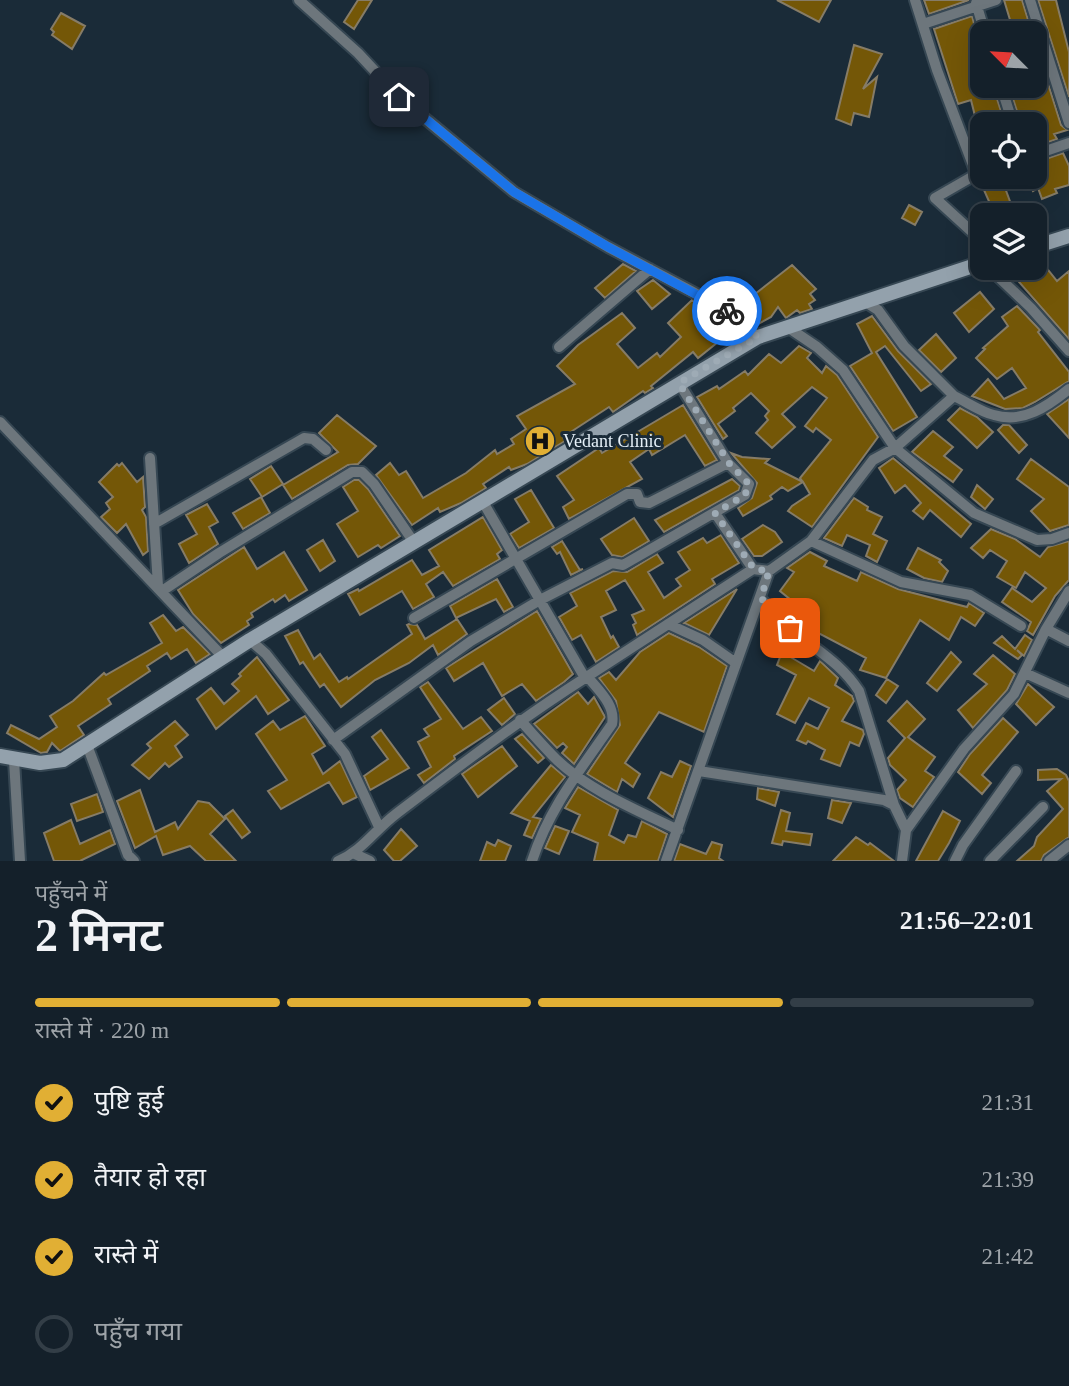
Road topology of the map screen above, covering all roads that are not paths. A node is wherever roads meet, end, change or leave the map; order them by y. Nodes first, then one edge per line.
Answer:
1 (299, 0) edge
2 (915, 0) edge
3 (996, 0) edge
4 (1030, 0) edge
5 (976, 3) edge
6 (981, 21) edge
7 (923, 24) junction
8 (1069, 122) edge
9 (1069, 143) edge
10 (970, 150) edge
11 (1047, 151) edge
12 (970, 177) edge
13 (970, 230) edge
14 (1069, 236) edge
15 (1047, 243) edge
16 (970, 267) edge
17 (650, 269) junction
18 (1002, 280) edge
19 (864, 301) junction
20 (786, 326) junction
21 (758, 337) junction
22 (559, 347) dead end
23 (1069, 351) edge
24 (679, 383) junction
25 (1069, 390) edge
26 (954, 396) junction
27 (0, 422) edge
28 (895, 448) junction
29 (326, 450) dead end
30 (150, 458) dead end
31 (729, 463) junction
32 (483, 502) junction
33 (715, 513) junction
34 (154, 524) junction
35 (1069, 533) edge
36 (413, 541) junction
37 (811, 541) junction
38 (515, 558) junction
39 (754, 569) junction
40 (769, 571) junction
41 (160, 588) junction
42 (1069, 591) edge
43 (761, 598) junction
44 (540, 600) junction
45 (414, 618) dead end
46 (668, 624) junction
47 (1021, 626) dead end
48 (1046, 629) junction
49 (250, 640) junction
50 (1069, 641) edge
51 (224, 658) junction
52 (736, 663) junction
53 (1025, 673) junction
54 (586, 677) junction
55 (1069, 694) edge
56 (520, 720) junction
57 (333, 740) junction
58 (87, 745) junction
59 (7, 758) edge
60 (699, 771) junction
61 (1016, 771) dead end
62 (575, 773) junction
63 (894, 805) junction
64 (1043, 807) dead end
65 (379, 827) junction
66 (678, 830) junction
67 (906, 830) junction
68 (1069, 845) edge
69 (355, 854) junction
70 (20, 861) edge
71 (134, 861) edge
72 (338, 861) edge
73 (370, 861) edge
74 (532, 861) edge
75 (666, 861) edge
76 (901, 861) edge
77 (955, 861) edge
78 (990, 861) edge
79 (1049, 861) edge

1 - 17 street
2 - 7 street
3 - 5 street
4 - 8 street
5 - 6 street
5 - 7 street
7 - 10 street
9 - 11 street
12 - 13 street
14 - 15 main road
16 - 19 main road
17 - 21 street
17 - 22 street
18 - 23 street
19 - 20 main road
19 - 26 street
20 - 21 main road
20 - 28 street
21 - 24 main road
24 - 31 street
24 - 32 main road
25 - 26 street
26 - 28 street
27 - 41 street
28 - 35 street
28 - 37 street
29 - 34 street
30 - 34 street
31 - 33 street
31 - 38 street
32 - 36 main road
32 - 38 street
33 - 39 street
33 - 44 street
34 - 41 street
36 - 41 street
36 - 49 main road
37 - 40 street
37 - 47 street
38 - 44 street
38 - 45 street
39 - 40 street
39 - 46 street
40 - 43 street
41 - 51 street
42 - 48 street
43 - 52 street
43 - 63 street
44 - 54 street
44 - 57 street
46 - 52 street
46 - 54 street
48 - 50 street
48 - 53 street
49 - 51 main road
49 - 57 street
51 - 58 main road
52 - 60 street
53 - 55 street
53 - 67 street
54 - 56 street
54 - 62 street
56 - 62 street
56 - 65 street
57 - 65 street
58 - 59 main road
58 - 71 street
59 - 70 street
60 - 63 street
60 - 66 street
61 - 77 street
62 - 66 street
62 - 74 street
63 - 67 street
64 - 78 street
65 - 69 street
66 - 75 street
67 - 76 street
68 - 79 street
69 - 72 street
69 - 73 street

